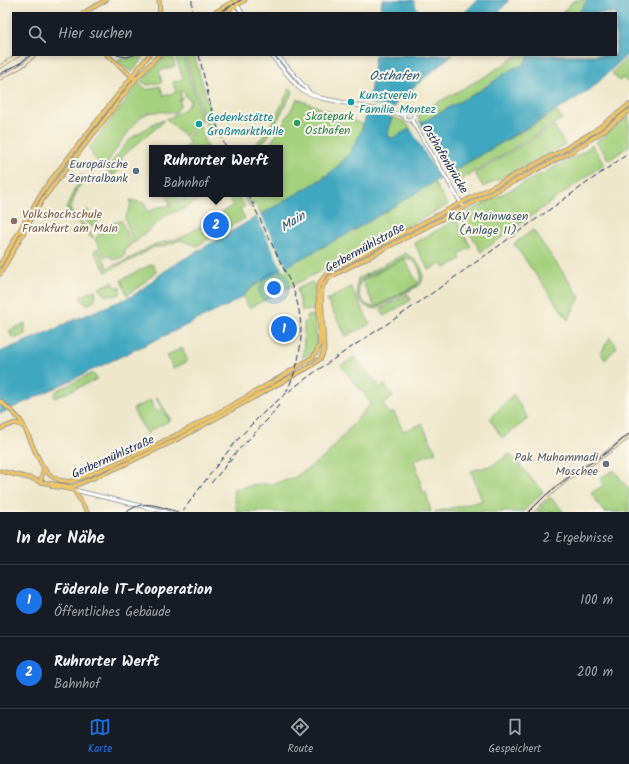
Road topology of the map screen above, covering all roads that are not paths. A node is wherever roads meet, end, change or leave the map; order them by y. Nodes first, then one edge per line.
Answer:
1 (106, 0) edge
2 (159, 0) edge
3 (236, 0) edge
4 (245, 0) edge
5 (231, 3) junction
6 (237, 5) junction
7 (233, 8) junction
8 (85, 12) edge
9 (160, 12) edge
10 (216, 12) edge
11 (227, 12) edge
12 (235, 12) edge
13 (241, 12) edge
14 (16, 56) edge
15 (33, 56) edge
16 (108, 56) edge
17 (148, 56) edge
18 (158, 56) edge
19 (272, 56) edge
20 (278, 56) edge
21 (0, 67) edge
22 (132, 76) junction
23 (0, 78) edge
24 (136, 79) junction
25 (310, 93) junction
26 (629, 105) edge
27 (629, 111) edge
28 (404, 115) junction
29 (411, 119) junction
30 (461, 204) junction
31 (464, 208) junction
32 (0, 265) edge
33 (0, 274) edge
34 (313, 357) junction
35 (313, 365) junction
36 (0, 401) edge
37 (23, 426) junction
38 (0, 429) edge
39 (629, 436) edge
40 (44, 470) junction
41 (0, 471) edge
42 (42, 476) junction
43 (33, 479) junction
44 (40, 482) junction
45 (67, 482) junction
46 (73, 488) junction
47 (87, 512) edge
48 (167, 512) edge
49 (531, 512) edge

1 - 8 main road
2 - 9 main road
3 - 5 main road
3 - 6 street
4 - 6 main road
5 - 7 street
5 - 10 main road
6 - 7 main road
6 - 13 street
7 - 11 main road
7 - 12 street
14 - 21 main road
15 - 23 main road
16 - 22 main road
17 - 22 main road
18 - 24 main road
19 - 25 street
20 - 25 street
22 - 24 main road
22 - 32 main road
24 - 33 main road
25 - 28 street
26 - 30 main road, Gerbermühlstraße
27 - 31 main road, Gerbermühlstraße
28 - 29 street
28 - 29 street
29 - 30 street, Osthafenbrücke
30 - 31 street, Osthafenbrücke
30 - 34 main road, Gerbermühlstraße
31 - 35 main road, Gerbermühlstraße
34 - 35 main road
34 - 45 main road, Gerbermühlstraße
35 - 46 main road, Gerbermühlstraße
36 - 37 main road
37 - 38 main road
37 - 40 main road
39 - 49 main road
40 - 42 main road
40 - 45 main road
41 - 43 main road
42 - 43 main road
42 - 44 main road
43 - 44 main road
44 - 46 main road
44 - 46 main road, Gerbermühlstraße
45 - 46 main road
46 - 47 main road
46 - 48 street

